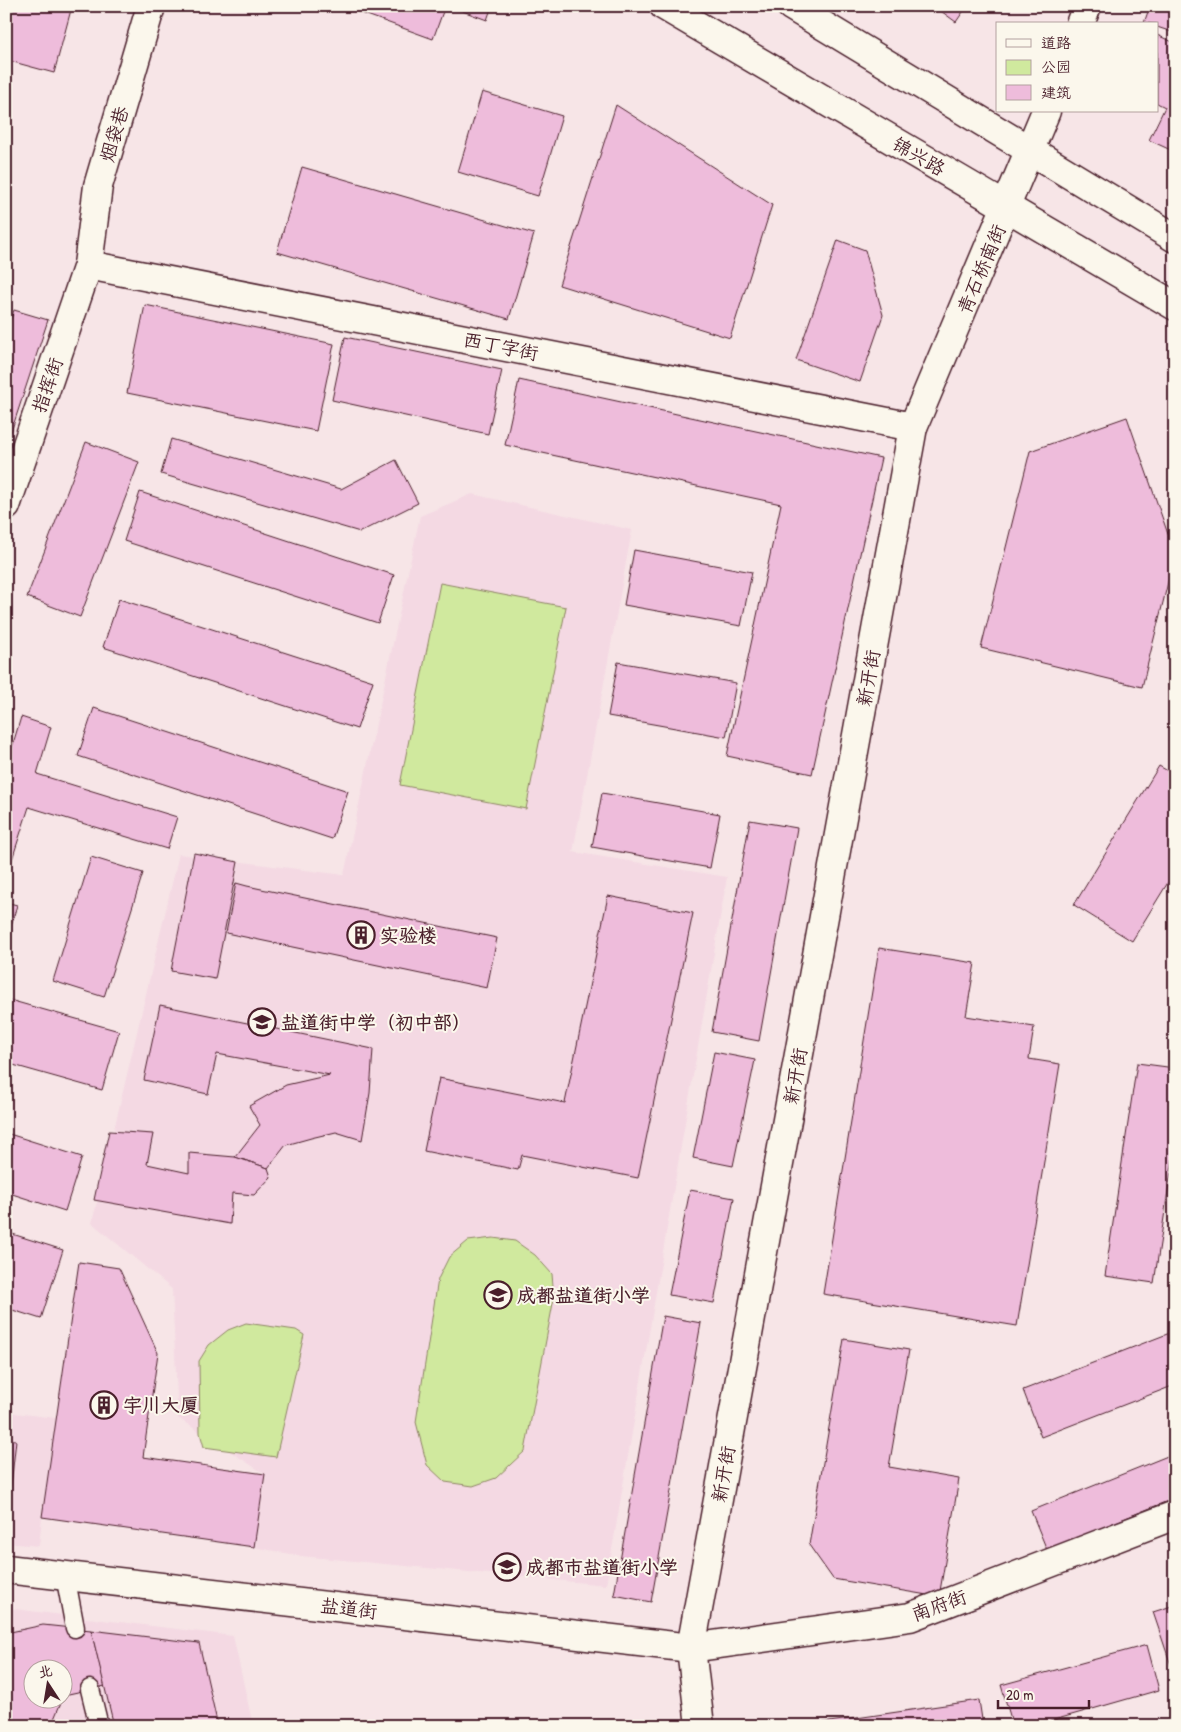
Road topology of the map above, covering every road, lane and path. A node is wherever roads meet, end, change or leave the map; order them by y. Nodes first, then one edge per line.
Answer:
1 (151, 6) edge
2 (664, 6) edge
3 (791, 6) edge
4 (1087, 6) edge
5 (1081, 22) edge
6 (1046, 112) edge
7 (1030, 151) junction
8 (1007, 208) junction
9 (1175, 238) edge
10 (88, 265) junction
11 (1175, 306) edge
12 (914, 427) junction
13 (6, 506) edge
14 (1175, 1515) edge
15 (6, 1569) edge
16 (65, 1575) junction
17 (75, 1628) dead end
18 (691, 1648) junction
19 (90, 1689) dead end
20 (99, 1726) edge
21 (700, 1726) edge

1 - 10 street, 烟袋巷
2 - 8 street, 锦兴路
3 - 7 street
4 - 5 street
6 - 7 street, 青石桥南街
7 - 8 street, 青石桥南街
7 - 9 street
8 - 11 street, 锦兴路
8 - 12 street, 青石桥南街
10 - 12 street, 西丁字街
10 - 13 street, 指挥街
12 - 18 street, 新开街
14 - 18 street, 南府街
15 - 16 street, 盐道街
16 - 17 lane
16 - 18 street, 盐道街
18 - 21 street, 新开街
19 - 20 lane

